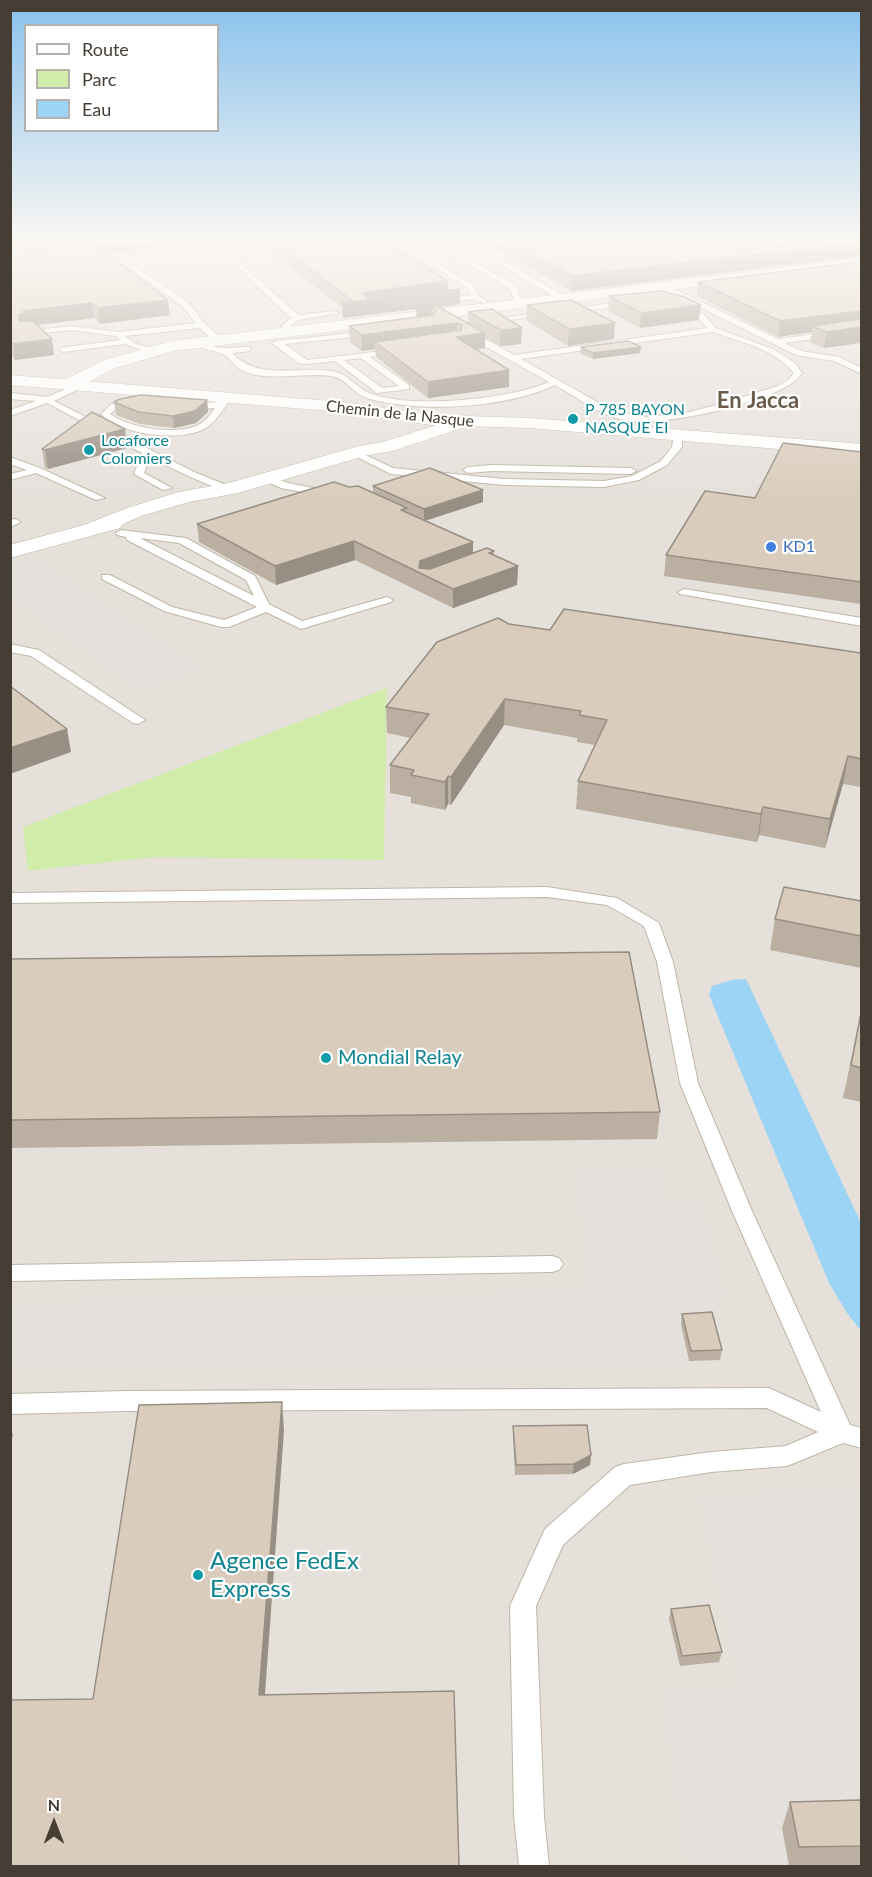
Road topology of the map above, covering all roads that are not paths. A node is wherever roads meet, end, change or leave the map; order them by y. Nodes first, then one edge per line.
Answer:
1 (188, 326) edge
2 (203, 326) edge
3 (292, 326) edge
4 (711, 326) edge
5 (743, 326) edge
6 (463, 330) edge
7 (714, 330) junction
8 (861, 330) edge
9 (384, 332) edge
10 (26, 333) edge
11 (106, 333) junction
12 (118, 334) junction
13 (263, 335) junction
14 (50, 340) edge
15 (127, 341) junction
16 (776, 342) junction
17 (280, 344) junction
18 (222, 346) junction
19 (247, 349) dead end
20 (410, 349) edge
21 (63, 350) dead end
22 (150, 351) junction
23 (364, 356) junction
24 (513, 358) junction
25 (338, 359) junction
26 (861, 372) edge
27 (10, 380) edge
28 (555, 382) junction
29 (74, 385) junction
30 (10, 396) edge
31 (48, 400) junction
32 (224, 401) junction
33 (144, 403) edge
34 (174, 405) edge
35 (10, 413) edge
36 (402, 416) junction
37 (462, 422) junction
38 (677, 435) junction
39 (861, 450) edge
40 (360, 451) junction
41 (147, 452) junction
42 (10, 460) edge
43 (37, 470) junction
44 (650, 470) junction
45 (431, 473) junction
46 (10, 477) edge
47 (267, 478) junction
48 (167, 488) dead end
49 (231, 489) junction
50 (340, 496) edge
51 (100, 498) dead end
52 (93, 528) junction
53 (121, 533) junction
54 (10, 552) edge
55 (106, 577) dead end
56 (684, 592) dead end
57 (387, 600) dead end
58 (266, 608) junction
59 (861, 622) edge
60 (10, 648) edge
61 (138, 720) dead end
62 (10, 898) edge
63 (552, 1263) dead end
64 (10, 1273) edge
65 (10, 1404) edge
66 (852, 1436) edge
67 (534, 1866) edge

1 - 12 lane
2 - 18 lane
3 - 13 street
4 - 7 lane
5 - 16 lane
6 - 24 lane
7 - 24 lane
7 - 28 lane
8 - 16 lane
9 - 17 lane
10 - 11 lane
11 - 12 lane
11 - 14 lane
12 - 15 lane
13 - 17 lane
13 - 18 street
15 - 21 lane
15 - 22 lane
16 - 26 lane
17 - 25 lane
18 - 19 lane
18 - 22 street
18 - 28 lane
20 - 23 lane
22 - 29 street
23 - 25 lane
23 - 25 lane
24 - 28 lane
27 - 29 street, Chemin de la Nasque
29 - 31 lane
29 - 32 street, Chemin de la Nasque
30 - 31 lane
31 - 35 lane
31 - 41 lane
32 - 33 lane
32 - 34 lane
32 - 36 street, Chemin de la Nasque
36 - 37 street, Chemin de la Nasque
36 - 40 street
37 - 38 street, Chemin de la Nasque
37 - 40 street
38 - 39 street, Chemin de la Nasque
38 - 44 lane
40 - 45 lane
40 - 47 street
41 - 48 lane
41 - 49 lane
42 - 43 lane
43 - 46 lane
43 - 51 lane
44 - 45 lane
44 - 45 lane
47 - 49 street
47 - 50 lane
49 - 52 street
52 - 53 lane
52 - 54 street
53 - 58 lane
53 - 58 lane
55 - 58 lane
56 - 59 lane
57 - 58 lane
60 - 61 lane
62 - 66 lane
63 - 64 lane
65 - 66 lane
66 - 67 lane

